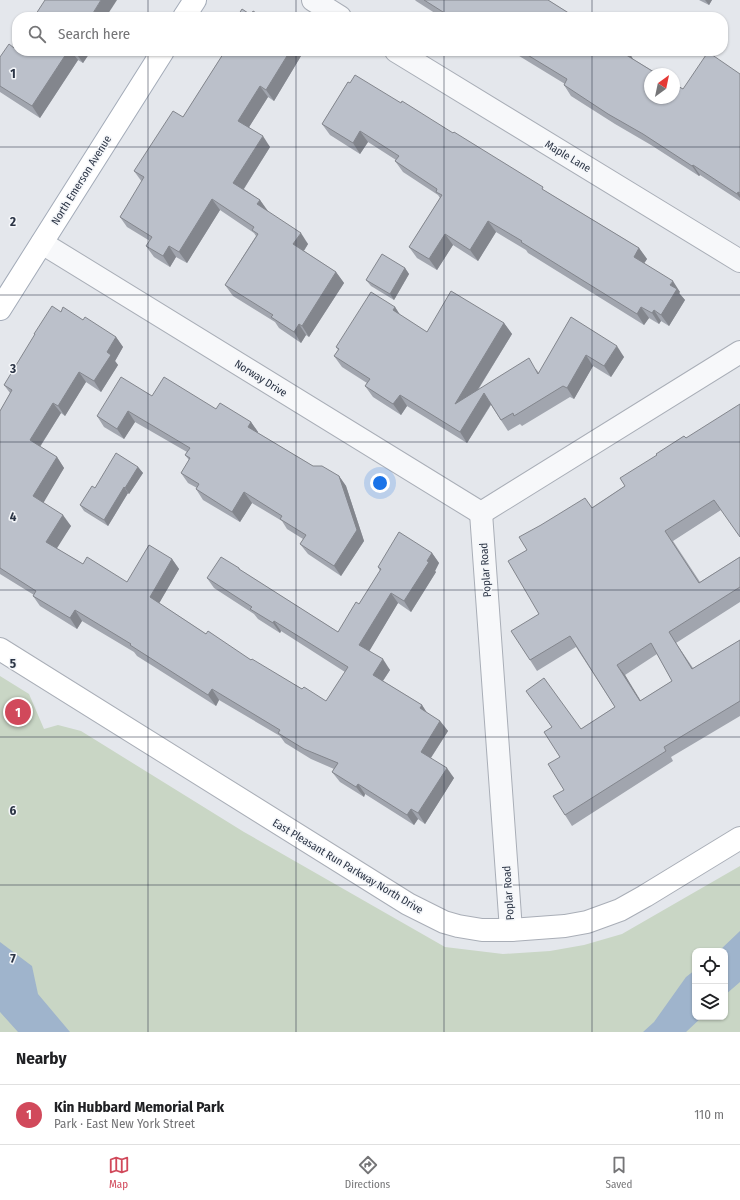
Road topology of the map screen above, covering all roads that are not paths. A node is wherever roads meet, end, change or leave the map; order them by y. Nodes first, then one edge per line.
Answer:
1 (195, 0) edge
2 (313, 0) edge
3 (187, 12) edge
4 (332, 12) edge
5 (160, 56) edge
6 (404, 56) edge
7 (42, 244) junction
8 (740, 261) edge
9 (0, 309) edge
10 (740, 352) edge
11 (481, 513) junction
12 (0, 649) edge
13 (740, 838) edge
14 (510, 930) junction

1 - 3 main road
2 - 4 street
5 - 7 main road, North Emerson Avenue
6 - 8 street, Maple Lane
7 - 9 main road, North Emerson Avenue
7 - 11 street, Norway Drive
10 - 11 street
11 - 14 street, Poplar Road
12 - 14 main road, East Pleasant Run Parkway North Drive
13 - 14 main road, East Pleasant Run Parkway North Drive

